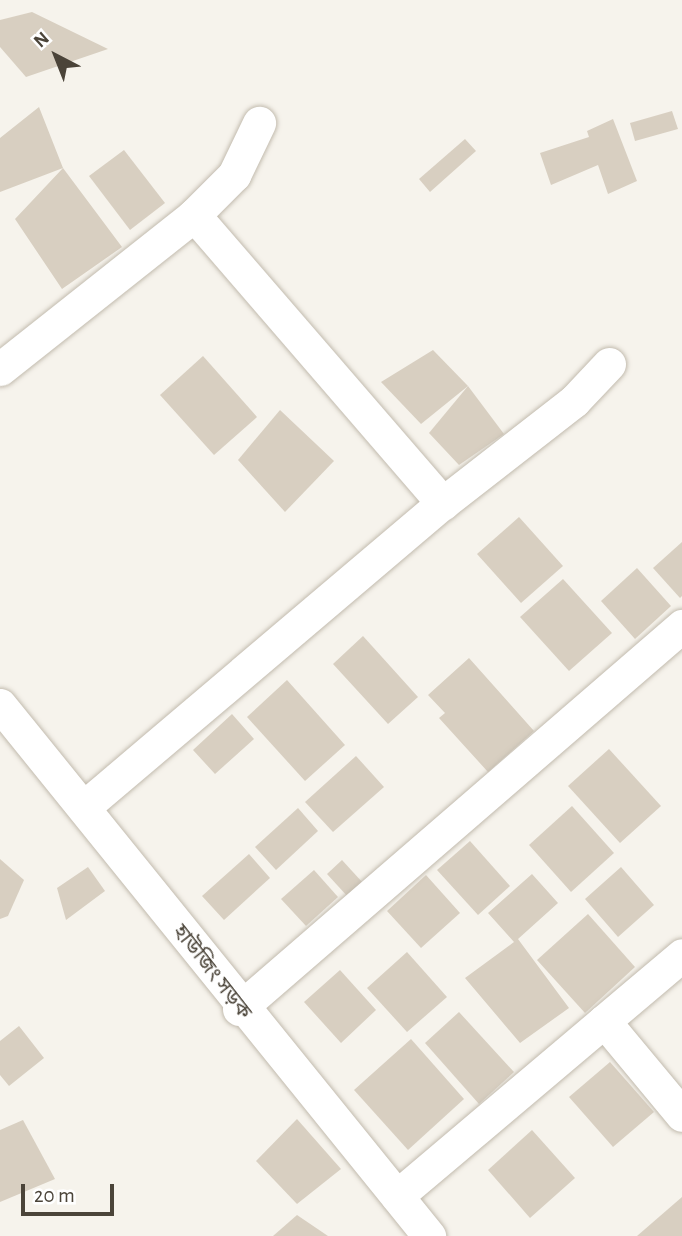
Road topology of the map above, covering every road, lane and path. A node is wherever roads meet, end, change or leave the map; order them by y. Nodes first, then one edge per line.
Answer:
1 (259, 123) dead end
2 (194, 215) junction
3 (609, 364) dead end
4 (0, 369) edge
5 (443, 503) junction
6 (682, 626) edge
7 (0, 705) edge
8 (84, 807) junction
9 (682, 956) edge
10 (239, 1009) junction
11 (604, 1021) junction
12 (682, 1115) edge
13 (397, 1196) junction
14 (429, 1236) edge

1 - 2 street
2 - 4 street
2 - 5 street
3 - 5 street
5 - 8 street
6 - 10 street
7 - 8 street, হাউজিং সড়ক
8 - 10 street, হাউজিং সড়ক
9 - 11 street
10 - 13 street, হাউজিং সড়ক
11 - 12 street
11 - 13 street
13 - 14 street, হাউজিং সড়ক

